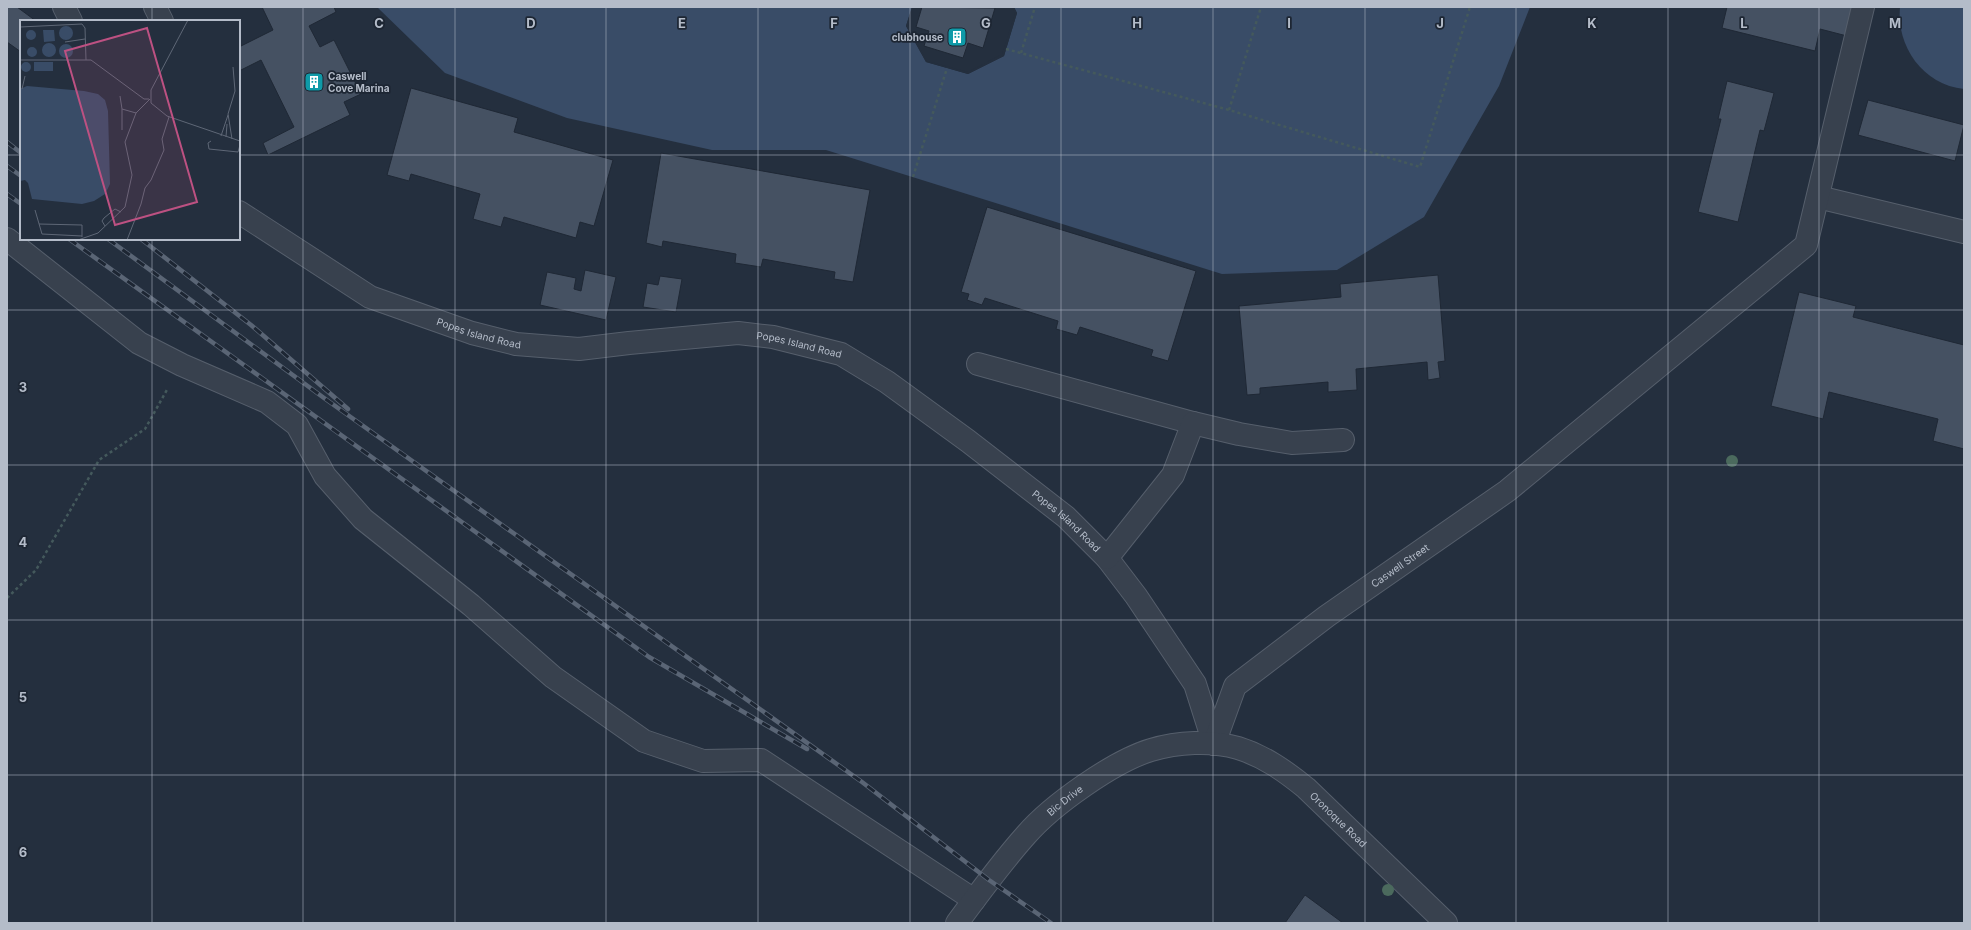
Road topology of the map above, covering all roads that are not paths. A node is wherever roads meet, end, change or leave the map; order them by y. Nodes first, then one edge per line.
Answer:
1 (64, 7) edge
2 (155, 7) edge
3 (1864, 7) edge
4 (70, 20) edge
5 (162, 20) edge
6 (1818, 197) junction
7 (240, 213) edge
8 (1964, 232) edge
9 (7, 239) edge
10 (978, 364) dead end
11 (1193, 423) junction
12 (1343, 440) dead end
13 (1107, 558) junction
14 (1214, 744) junction
15 (974, 900) junction
16 (957, 923) edge
17 (1446, 923) edge

1 - 4 street
2 - 5 street
3 - 6 street, Caswell Street
6 - 8 street
6 - 14 street, Caswell Street
7 - 13 street, Popes Island Road
9 - 15 street
10 - 11 street
11 - 12 street
11 - 13 street
13 - 14 street, Popes Island Road
14 - 15 street, Bic Drive
14 - 17 street, Oronoque Road
15 - 16 street, Bic Drive

